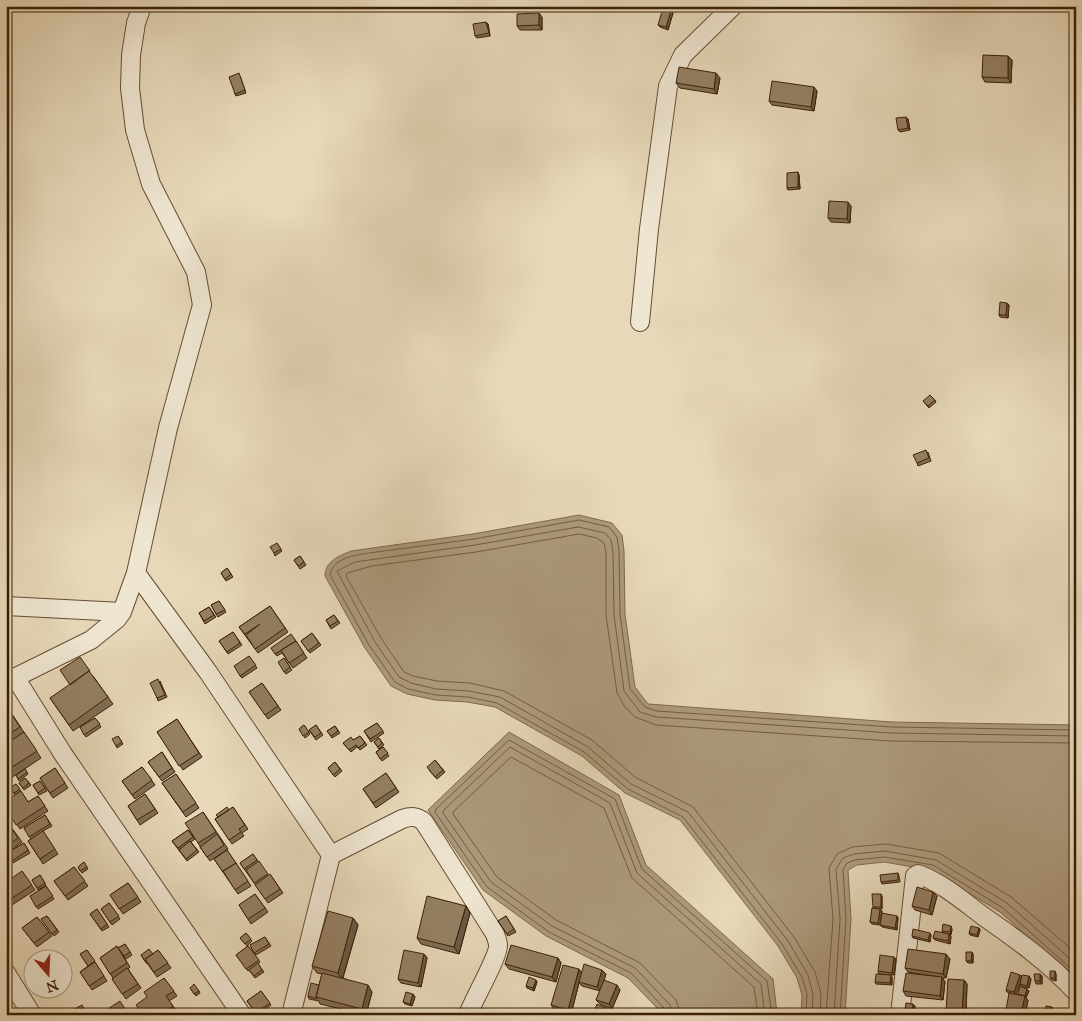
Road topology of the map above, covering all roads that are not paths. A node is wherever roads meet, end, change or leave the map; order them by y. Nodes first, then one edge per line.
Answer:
1 (142, 6) edge
2 (734, 6) edge
3 (640, 322) dead end
4 (136, 573) junction
5 (6, 606) edge
6 (122, 612) junction
7 (11, 679) edge
8 (331, 855) junction
9 (6, 973) edge
10 (1076, 992) edge
11 (32, 1015) edge
12 (242, 1015) edge
13 (291, 1015) edge
14 (468, 1015) edge
15 (900, 1015) edge

1 - 4 street
2 - 3 street
4 - 6 street
4 - 8 street
5 - 6 street
6 - 7 street
7 - 12 street
8 - 13 street
8 - 14 street
9 - 11 street
10 - 15 street

